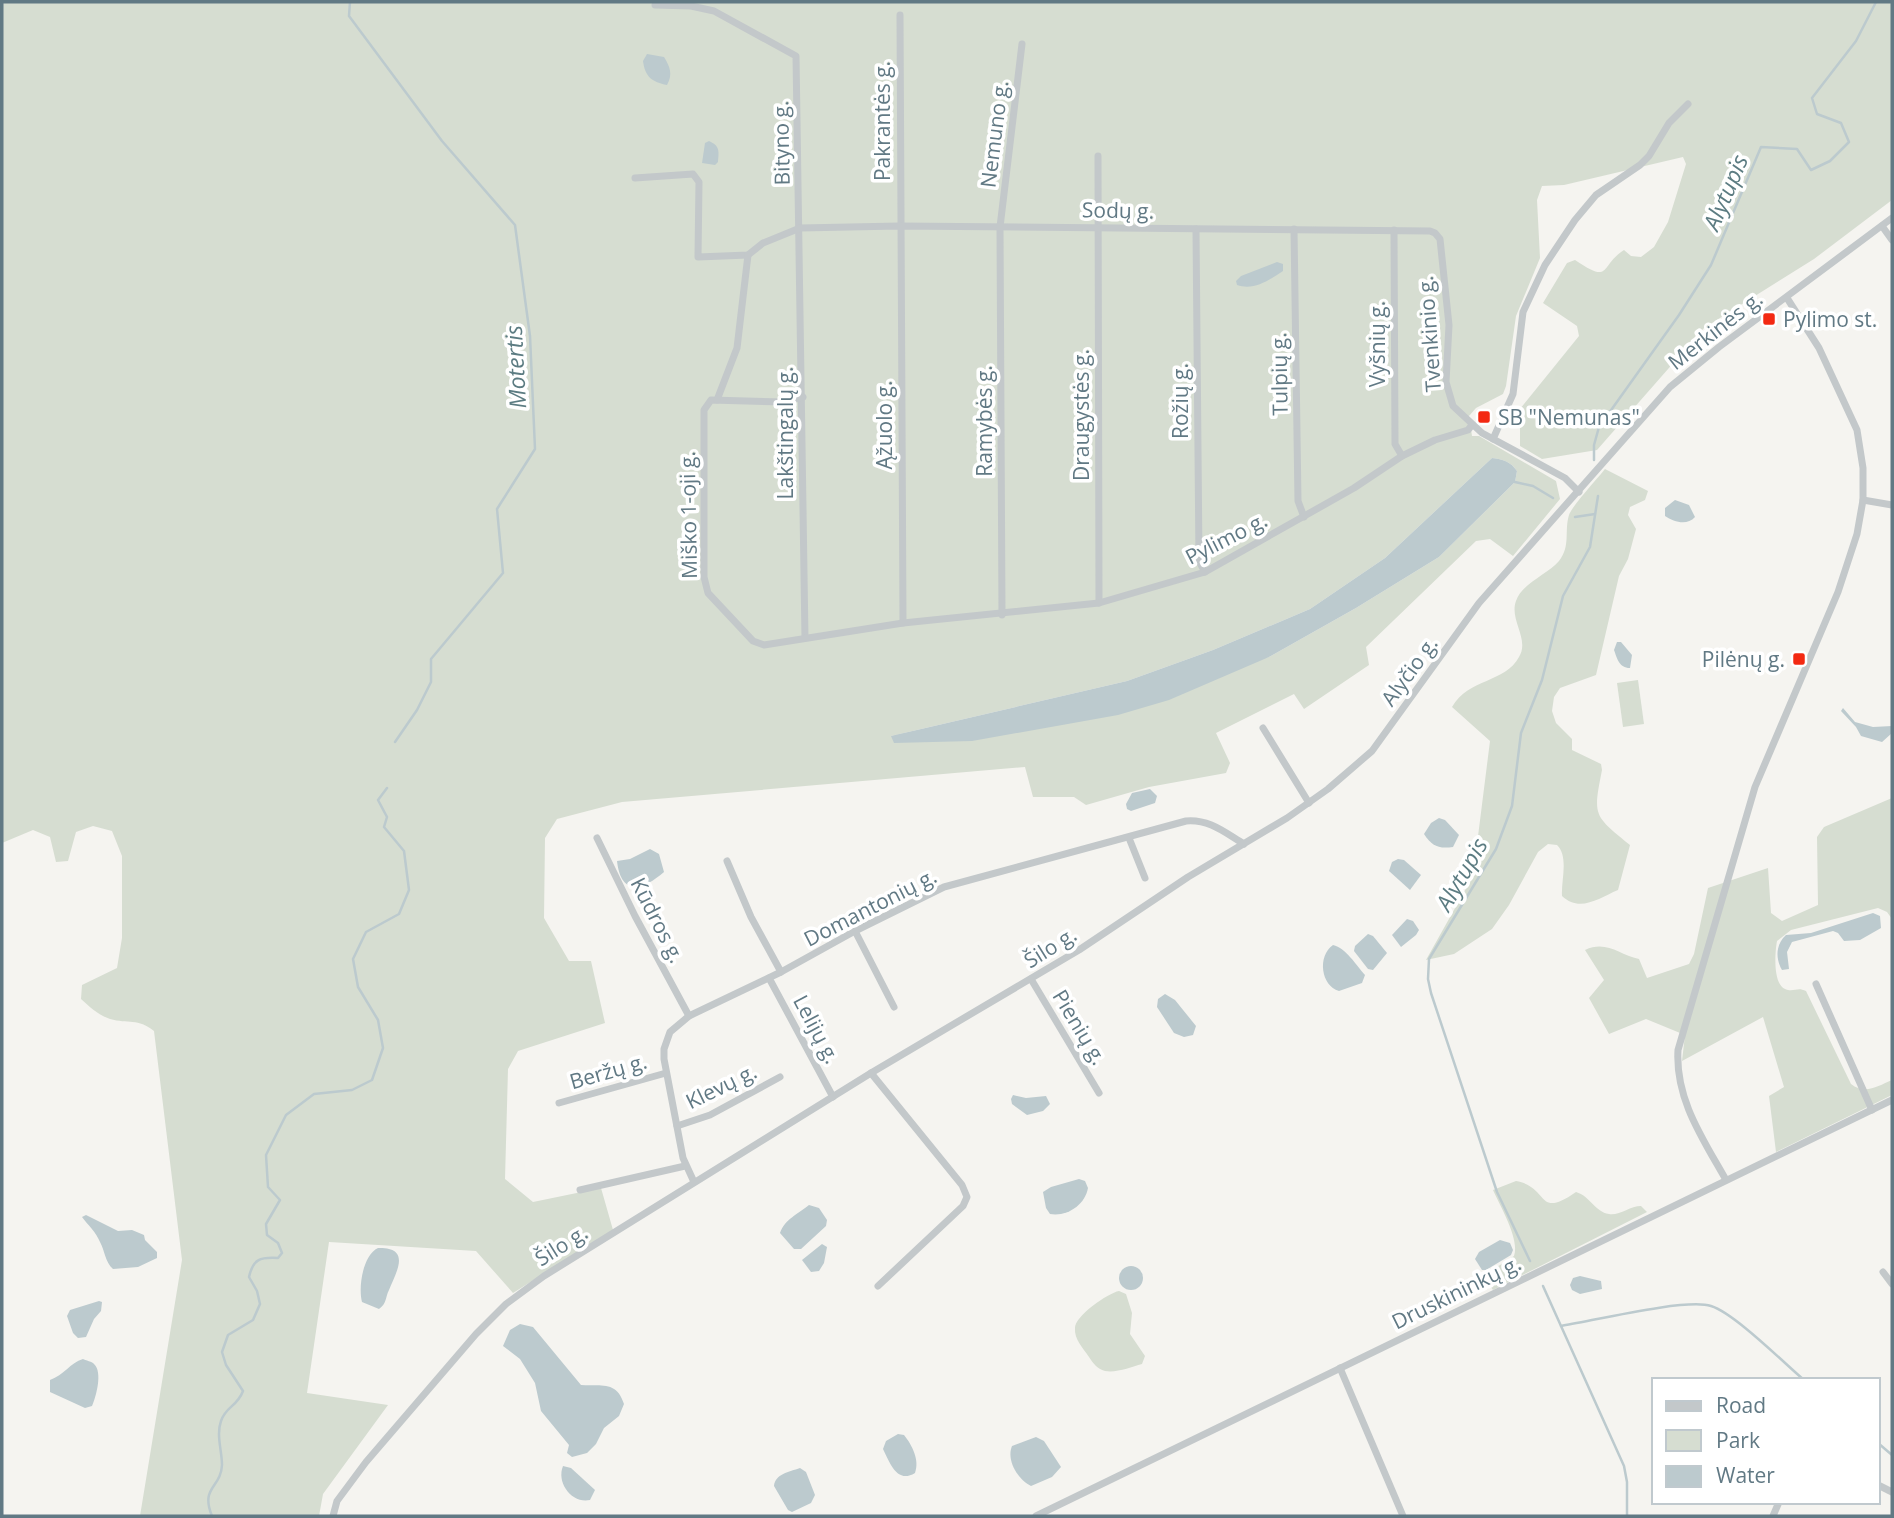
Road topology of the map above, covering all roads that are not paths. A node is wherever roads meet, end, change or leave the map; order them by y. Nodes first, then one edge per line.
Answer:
1 (655, 5) dead end
2 (900, 15) dead end
3 (1022, 44) dead end
4 (1688, 104) dead end
5 (1098, 156) dead end
6 (635, 178) dead end
7 (1892, 218) edge
8 (900, 226) junction
9 (1882, 226) junction
10 (1000, 227) junction
11 (1098, 227) junction
12 (800, 228) junction
13 (1196, 229) junction
14 (1294, 229) junction
15 (1394, 230) junction
16 (1436, 233) joint
17 (1892, 240) edge
18 (748, 255) junction
19 (1787, 298) junction
20 (803, 397) junction
21 (717, 400) junction
22 (1472, 425) junction
23 (1493, 439) junction
24 (1402, 456) junction
25 (1579, 492) junction
26 (1863, 500) junction
27 (1892, 505) edge
28 (1304, 516) junction
29 (1205, 572) junction
30 (1099, 603) junction
31 (1002, 615) junction
32 (903, 623) junction
33 (805, 638) junction
34 (1263, 728) dead end
35 (1309, 803) junction
36 (597, 838) dead end
37 (1129, 838) junction
38 (1244, 844) junction
39 (727, 860) dead end
40 (1145, 878) dead end
41 (855, 931) junction
42 (781, 972) junction
43 (769, 978) junction
44 (1031, 979) junction
45 (1816, 985) dead end
46 (894, 1007) dead end
47 (689, 1016) junction
48 (666, 1073) junction
49 (871, 1073) junction
50 (780, 1077) dead end
51 (1099, 1093) dead end
52 (834, 1097) junction
53 (1892, 1100) edge
54 (559, 1102) dead end
55 (1872, 1110) junction
56 (677, 1126) junction
57 (685, 1166) junction
58 (1726, 1180) junction
59 (694, 1182) junction
60 (580, 1189) dead end
61 (1882, 1272) dead end
62 (1892, 1284) edge
63 (878, 1286) dead end
64 (1340, 1368) junction
65 (333, 1516) edge
66 (1036, 1516) edge
67 (1403, 1516) edge

1 - 12 street, Bityno g.
2 - 8 street, Pakrantės g.
3 - 10 street, Nemuno g.
4 - 23 street
5 - 11 street, Draugystės g.
6 - 18 street
7 - 9 street, Merkinės g.
8 - 10 street, Sodų g.
8 - 12 street, Sodų g.
8 - 32 street, Ąžuolo g.
9 - 17 street
9 - 19 street, Merkinės g.
10 - 11 street, Sodų g.
10 - 31 street, Ramybės g.
11 - 13 street, Sodų g.
11 - 30 street, Draugystės g.
12 - 18 street
12 - 20 street, Lakštingalų g.
13 - 14 street, Sodų g.
13 - 29 street, Rožių g.
14 - 15 street, Sodų g.
14 - 28 street, Tulpių g.
15 - 16 street, Sodų g.
15 - 24 street, Vyšnių g.
16 - 22 street, Tvenkinio g.
18 - 21 street
19 - 25 street, Merkinės g.
19 - 26 street
20 - 21 street
20 - 33 street, Lakštingalų g.
21 - 33 street, Miško 1-oji g.
22 - 23 street
22 - 24 street, Pylimo g.
23 - 25 street
24 - 28 street, Pylimo g.
25 - 35 street, Alyčio g.
26 - 27 street
26 - 58 street
28 - 29 street, Pylimo g.
29 - 30 street, Pylimo g.
30 - 31 street, Pylimo g.
31 - 32 street, Pylimo g.
32 - 33 street, Pylimo g.
34 - 35 street
35 - 38 street, Alyčio g.
36 - 47 street, Kūdros g.
37 - 38 street, Domantonių g.
37 - 40 street
37 - 41 street, Domantonių g.
38 - 44 street, Šilo g.
39 - 42 street, Lelijų g.
41 - 42 street, Domantonių g.
41 - 46 street
42 - 43 street, Domantonių g.
43 - 47 street, Domantonių g.
43 - 52 street, Lelijų g.
44 - 49 street, Šilo g.
44 - 51 street, Pienių g.
45 - 55 street
47 - 48 street, Domantonių g.
48 - 54 street, Beržų g.
48 - 56 street, Domantonių g.
49 - 52 street, Šilo g.
49 - 63 street
50 - 56 street, Klevų g.
52 - 59 street, Šilo g.
53 - 55 street, Druskininkų g.
55 - 58 street, Druskininkų g.
56 - 57 street, Domantonių g.
57 - 59 street, Domantonių g.
57 - 60 street
58 - 64 street, Druskininkų g.
59 - 65 street, Šilo g.
61 - 62 street
64 - 66 street, Druskininkų g.
64 - 67 street

